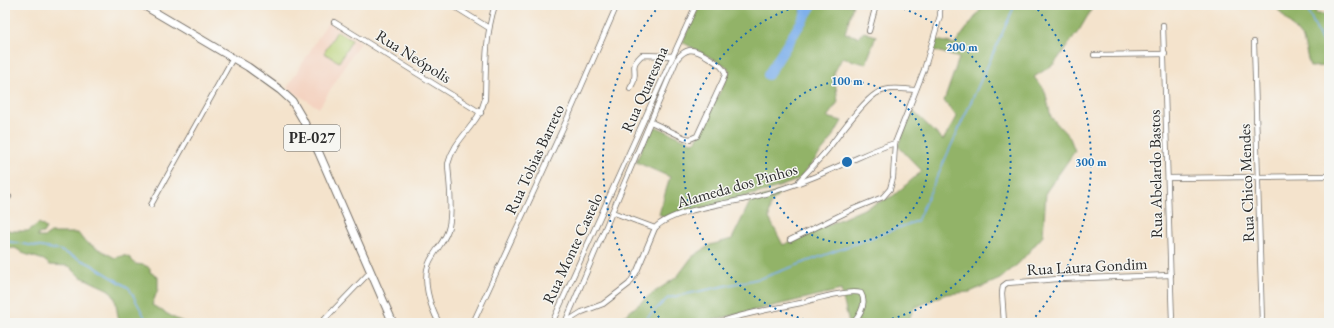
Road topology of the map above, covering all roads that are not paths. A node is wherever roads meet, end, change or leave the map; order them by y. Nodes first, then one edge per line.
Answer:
1 (143, 5) edge
2 (153, 5) edge
3 (452, 5) edge
4 (495, 5) edge
5 (617, 5) edge
6 (696, 5) edge
7 (876, 5) edge
8 (940, 5) edge
9 (157, 14) junction
10 (334, 22) dead end
11 (1164, 24) dead end
12 (489, 28) junction
13 (869, 31) dead end
14 (1254, 42) dead end
15 (1165, 54) junction
16 (1094, 55) dead end
17 (673, 56) junction
18 (233, 58) junction
19 (630, 89) dead end
20 (915, 90) junction
21 (481, 113) junction
22 (651, 122) junction
23 (895, 143) junction
24 (1259, 176) junction
25 (1329, 176) edge
26 (1168, 178) junction
27 (798, 182) junction
28 (616, 183) joint
29 (151, 205) dead end
30 (612, 212) junction
31 (655, 228) junction
32 (790, 240) dead end
33 (371, 271) junction
34 (1171, 275) junction
35 (321, 323) edge
36 (393, 323) edge
37 (439, 323) edge
38 (473, 323) edge
39 (552, 323) edge
40 (565, 323) edge
41 (717, 323) edge
42 (853, 323) edge
43 (1004, 323) edge
44 (1172, 323) edge
45 (1262, 323) edge

1 - 9 main road, PE-027
2 - 9 main road
3 - 12 street
4 - 12 street
5 - 38 street, Rua Tobias Barreto
6 - 17 street, Rua Quaresma
7 - 13 street
8 - 20 street
9 - 18 main road, PE-027
10 - 21 street, Rua Neópolis
11 - 15 street, Rua Abelardo Bastos
12 - 21 street
14 - 24 street, Rua Chico Mendes
15 - 16 street
15 - 26 street, Rua Abelardo Bastos
17 - 19 street
17 - 28 street, Rua Quaresma
18 - 29 street
18 - 33 main road, PE-027
20 - 23 street
20 - 27 street
21 - 37 street
22 - 22 street
22 - 30 street
23 - 27 street, Alameda dos Pinhos
23 - 32 street
24 - 25 street
24 - 26 street
24 - 45 street, Rua Chico Mendes
26 - 34 street, Rua Abelardo Bastos
27 - 31 street, Alameda dos Pinhos
28 - 39 street, Rua Monte Castelo
30 - 31 street
30 - 40 street
31 - 40 street
33 - 35 street
33 - 36 main road, PE-027
34 - 43 street, Rua Laura Gondim
34 - 44 street, Rua Abelardo Bastos
41 - 42 street

